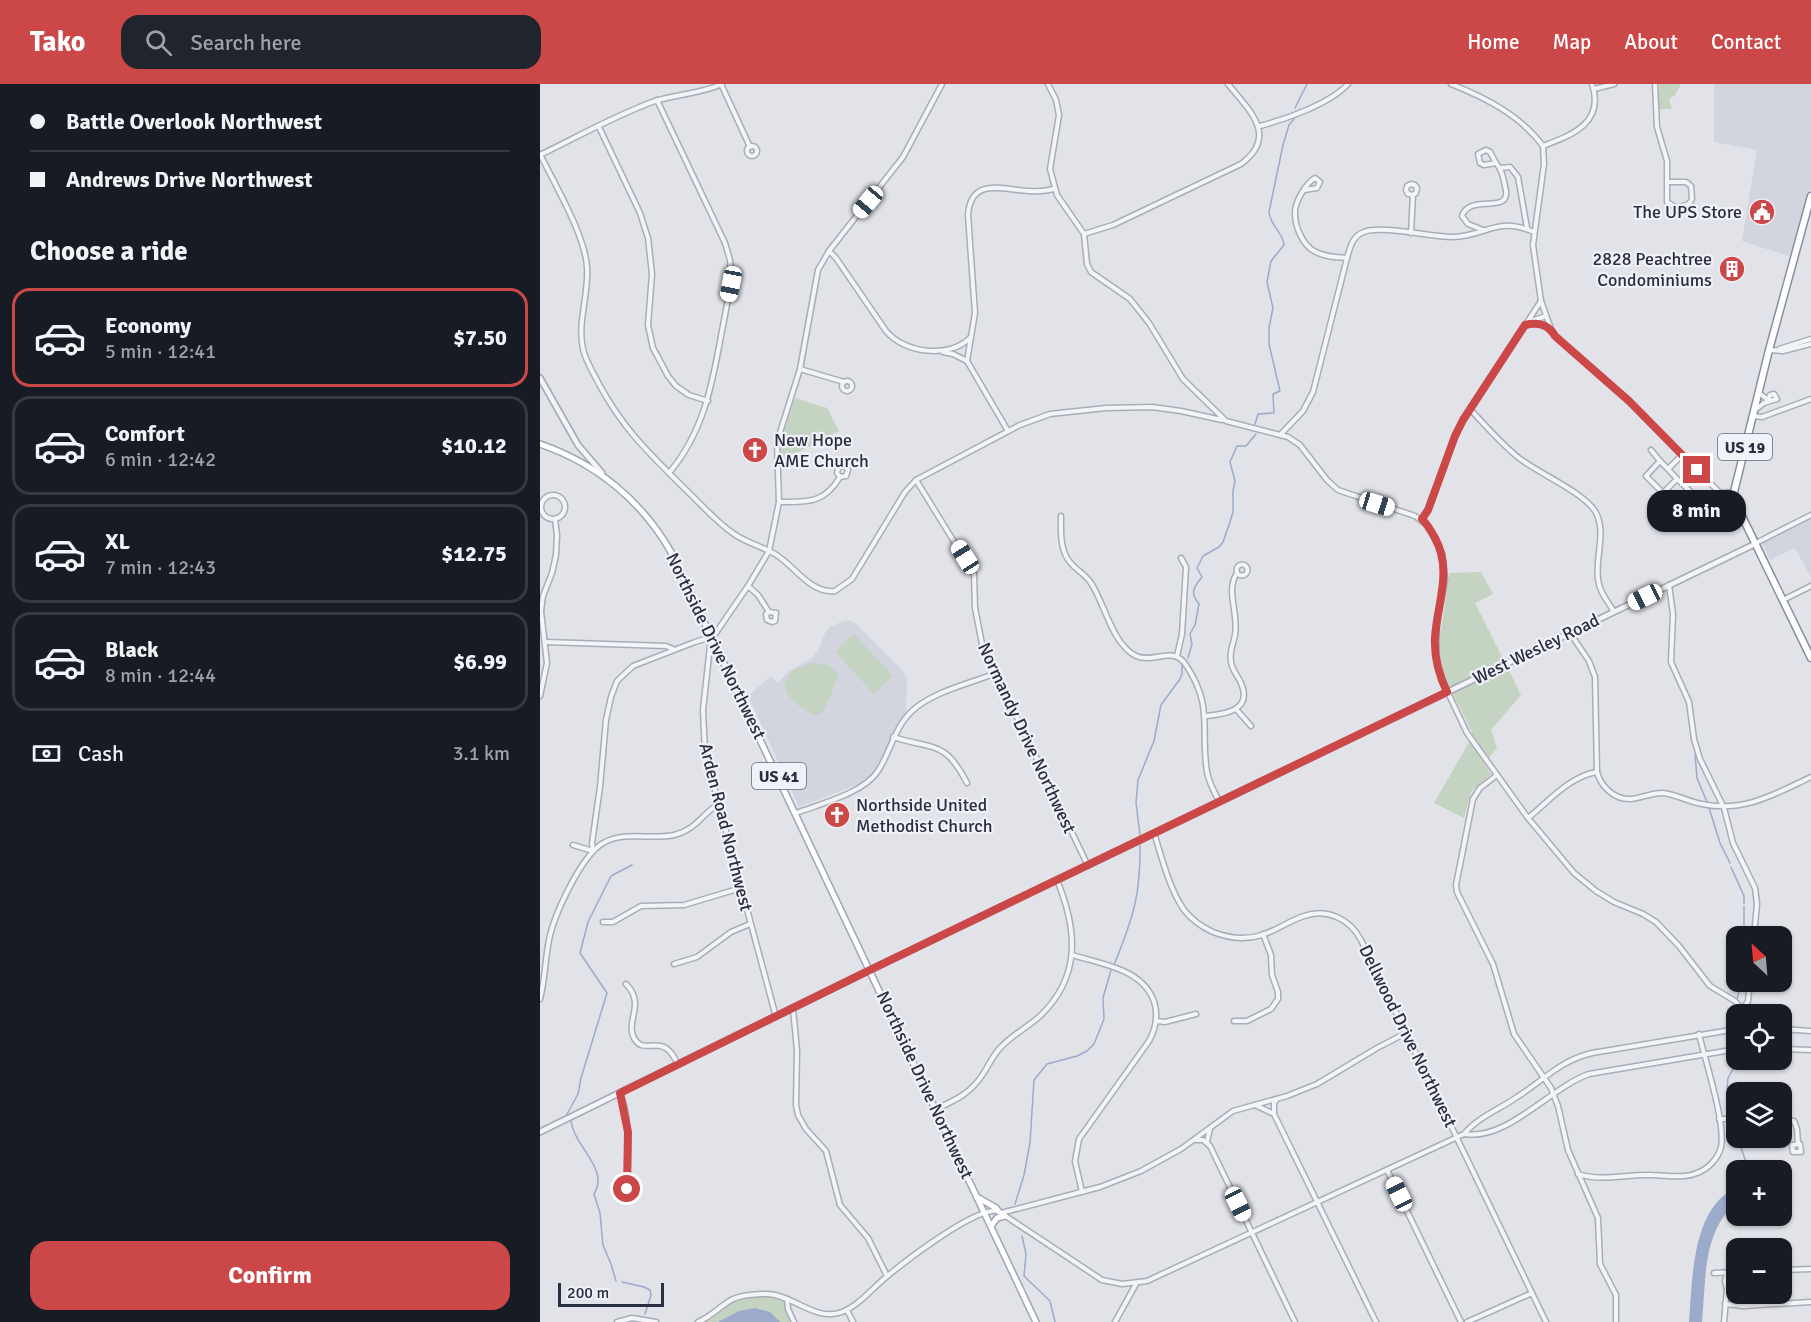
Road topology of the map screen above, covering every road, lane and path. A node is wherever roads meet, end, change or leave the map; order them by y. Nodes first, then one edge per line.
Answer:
1 (722, 84) edge
2 (942, 84) edge
3 (1048, 84) edge
4 (1228, 84) edge
5 (1348, 84) edge
6 (1451, 84) edge
7 (1614, 84) edge
8 (1655, 84) edge
9 (1593, 86) edge
10 (657, 100) junction
11 (1260, 126) junction
12 (599, 127) junction
13 (1543, 146) junction
14 (750, 147) dead end
15 (540, 154) edge
16 (1496, 164) junction
17 (1501, 168) junction
18 (1668, 182) junction
19 (1054, 189) junction
20 (1304, 190) dead end
21 (1413, 195) dead end
22 (1811, 196) edge
23 (1527, 229) junction
24 (1483, 230) junction
25 (1534, 232) junction
26 (1412, 233) junction
27 (1084, 234) junction
28 (829, 251) junction
29 (1347, 258) junction
30 (1541, 301) junction
31 (1545, 314) junction
32 (1527, 322) junction
33 (1551, 329) junction
34 (970, 338) junction
35 (1811, 339) edge
36 (1796, 345) junction
37 (1811, 345) edge
38 (1769, 350) junction
39 (937, 351) junction
40 (967, 361) junction
41 (800, 369) junction
42 (540, 378) edge
43 (844, 382) dead end
44 (1759, 393) junction
45 (1811, 399) edge
46 (708, 401) junction
47 (1470, 409) junction
48 (1754, 413) junction
49 (1226, 421) junction
50 (1008, 431) junction
51 (1281, 434) junction
52 (578, 445) junction
53 (540, 446) edge
54 (1651, 450) dead end
55 (583, 452) junction
56 (1682, 455) junction
57 (1660, 461) junction
58 (580, 462) junction
59 (1668, 469) junction
60 (669, 473) junction
61 (604, 475) junction
62 (840, 477) dead end
63 (1677, 479) junction
64 (916, 480) junction
65 (1734, 492) junction
66 (1692, 493) dead end
67 (1720, 493) junction
68 (779, 502) junction
69 (1741, 514) junction
70 (1811, 515) edge
71 (1061, 516) dead end
72 (555, 519) junction
73 (1422, 519) junction
74 (1755, 544) junction
75 (769, 551) junction
76 (1181, 558) dead end
77 (1237, 573) dead end
78 (1669, 585) junction
79 (748, 586) junction
80 (1811, 586) edge
81 (1783, 600) junction
82 (769, 612) dead end
83 (1614, 612) junction
84 (1570, 633) junction
85 (713, 637) junction
86 (545, 642) junction
87 (674, 649) junction
88 (1177, 656) junction
89 (1811, 658) edge
90 (996, 673) junction
91 (1447, 692) junction
92 (540, 696) edge
93 (1236, 709) junction
94 (1206, 716) junction
95 (1251, 726) dead end
96 (893, 737) junction
97 (1597, 772) junction
98 (1497, 775) junction
99 (1811, 777) edge
100 (967, 783) dead end
101 (1219, 801) junction
102 (719, 804) junction
103 (1724, 808) junction
104 (796, 813) junction
105 (1528, 818) junction
106 (1154, 833) junction
107 (573, 845) dead end
108 (593, 851) junction
109 (1088, 866) junction
110 (1057, 880) junction
111 (741, 888) junction
112 (603, 922) dead end
113 (750, 924) junction
114 (1755, 926) edge
115 (1263, 934) junction
116 (1072, 955) junction
117 (674, 964) dead end
118 (871, 970) junction
119 (626, 984) dead end
120 (540, 996) edge
121 (1738, 1004) edge
122 (793, 1009) junction
123 (1196, 1014) dead end
124 (776, 1017) junction
125 (1156, 1021) junction
126 (1234, 1021) dead end
127 (1792, 1029) edge
128 (1726, 1030) edge
129 (1811, 1030) edge
130 (1406, 1033) junction
131 (1700, 1034) junction
132 (1792, 1049) edge
133 (1811, 1050) edge
134 (1726, 1051) edge
135 (1704, 1054) junction
136 (678, 1065) junction
137 (1543, 1077) junction
138 (620, 1093) junction
139 (1554, 1094) junction
140 (1278, 1099) junction
141 (1254, 1105) junction
142 (936, 1108) junction
143 (1274, 1113) junction
144 (1719, 1119) junction
145 (1726, 1119) edge
146 (1792, 1121) edge
147 (1210, 1128) junction
148 (540, 1132) edge
149 (1464, 1134) junction
150 (1457, 1137) junction
151 (1194, 1140) junction
152 (1207, 1142) junction
153 (1798, 1144) dead end
154 (1387, 1170) junction
155 (1578, 1174) junction
156 (627, 1189) dead end
157 (1082, 1192) junction
158 (977, 1197) junction
159 (1318, 1202) junction
160 (984, 1212) junction
161 (1002, 1214) junction
162 (991, 1226) junction
163 (1252, 1232) junction
164 (1811, 1269) edge
165 (1792, 1270) edge
166 (1714, 1273) dead end
167 (1726, 1273) edge
168 (887, 1276) junction
169 (1136, 1284) junction
170 (1532, 1293) junction
171 (1726, 1296) edge
172 (788, 1299) junction
173 (1811, 1302) edge
174 (1725, 1304) junction
175 (847, 1310) junction
176 (617, 1322) edge
177 (656, 1322) edge
178 (698, 1322) edge
179 (794, 1322) edge
180 (853, 1322) edge
181 (1036, 1322) edge
182 (1114, 1322) edge
183 (1295, 1322) edge
184 (1376, 1322) edge
185 (1461, 1322) edge
186 (1467, 1322) edge
187 (1546, 1322) edge
188 (1616, 1322) edge
189 (1724, 1322) edge

1 - 10 street
1 - 14 street
2 - 28 street, Arden Road Northwest
3 - 19 street
4 - 11 street
5 - 11 street
6 - 13 street
7 - 9 street
8 - 18 street
9 - 13 street
10 - 12 street
10 - 46 street
11 - 27 street
12 - 15 street
12 - 46 street
13 - 25 street
15 - 60 street
16 - 16 street
16 - 17 street
17 - 23 street
17 - 24 street
18 - 18 street
19 - 27 street
19 - 34 street
20 - 29 street
21 - 26 street
22 - 38 highway, US 19
23 - 24 street
23 - 25 street
24 - 26 street
25 - 30 street
26 - 29 street
27 - 49 street
28 - 39 street
28 - 41 street, Arden Road Northwest
29 - 51 street
30 - 31 street
30 - 32 street
31 - 32 street
31 - 33 street
32 - 33 street
32 - 47 street
33 - 56 street
34 - 39 street
34 - 40 street
35 - 36 street
36 - 37 street
36 - 38 street
38 - 44 highway, US 19
39 - 40 street
40 - 50 street
41 - 43 street
41 - 68 street, Arden Road Northwest
42 - 52 street, Northside Drive Northwest
44 - 48 highway, US 19
44 - 48 street
45 - 48 street
46 - 60 street
47 - 73 street
47 - 83 street
48 - 65 highway, US 19
49 - 50 street
49 - 51 street
50 - 64 street
51 - 73 street
52 - 55 street, Northside Drive Northwest
52 - 58 street, Northside Drive Northwest
53 - 58 main road, US 41
54 - 57 street
55 - 58 street
55 - 61 street, Northside Drive Northwest
56 - 59 street
56 - 67 street
57 - 59 street
57 - 63 street
58 - 61 main road, Northside Drive Northwest / US 41
59 - 63 street
60 - 75 street
61 - 85 main road, Northside Drive Northwest / US 41
62 - 68 street
63 - 66 street
64 - 75 street
64 - 90 street, Normandy Drive Northwest
65 - 67 street
65 - 69 highway, US 19
67 - 69 street
68 - 75 street, Arden Road Northwest
69 - 74 highway, US 19
70 - 74 street
71 - 88 street
72 - 72 street
72 - 86 street
73 - 91 street
74 - 78 street, West Wesley Road
74 - 81 highway, US 19
75 - 79 street, Arden Road Northwest
76 - 88 street
77 - 93 street
78 - 83 street, West Wesley Road
78 - 103 street
79 - 82 street
79 - 85 street, Arden Road Northwest
80 - 81 street
81 - 89 highway, US 19
83 - 84 street, West Wesley Road
84 - 91 street, West Wesley Road
84 - 97 street
85 - 87 street
85 - 102 street, Arden Road Northwest
85 - 104 main road, Northside Drive Northwest / US 41
86 - 87 street
86 - 92 street
87 - 108 street
88 - 94 street
90 - 96 street
90 - 109 street, Normandy Drive Northwest
91 - 98 street
91 - 101 street, West Wesley Road
93 - 94 street
93 - 95 street
94 - 101 street
96 - 100 street
96 - 104 street
97 - 103 street
97 - 105 street
98 - 105 street
98 - 137 street
99 - 103 street
101 - 106 street, West Wesley Road
102 - 108 street
102 - 111 street, Arden Road Northwest
103 - 114 street
104 - 118 main road, Northside Drive Northwest / US 41
105 - 121 street
106 - 109 street, West Wesley Road
106 - 115 street, Dellwood Drive Northwest
107 - 108 street
108 - 120 street
109 - 110 street, West Wesley Road
110 - 116 street
110 - 118 street, West Wesley Road
111 - 112 street
111 - 113 street, Arden Road Northwest
113 - 117 street
113 - 124 street, Arden Road Northwest
115 - 126 street
115 - 130 street, Dellwood Drive Northwest
116 - 125 street
116 - 142 street
118 - 122 street, West Wesley Road
118 - 142 main road, Northside Drive Northwest / US 41
119 - 136 street
122 - 124 street, West Wesley Road
122 - 168 street
123 - 125 street
124 - 136 street, West Wesley Road
125 - 157 street
127 - 129 street
128 - 131 street
130 - 140 street
130 - 150 street, Dellwood Drive Northwest
131 - 135 street
131 - 137 street
132 - 133 street
134 - 135 street
135 - 139 street
135 - 144 street
136 - 138 street, West Wesley Road
137 - 139 street
137 - 149 street
138 - 148 street, West Wesley Road
138 - 156 street
139 - 149 street
139 - 155 street
140 - 141 street
140 - 143 street
141 - 143 street
141 - 147 street
142 - 158 main road, Northside Drive Northwest / US 41
143 - 159 street
144 - 145 street
144 - 155 street
146 - 153 street
147 - 151 street
147 - 152 street
149 - 150 street
150 - 154 street
150 - 170 street, Dellwood Drive Northwest
151 - 152 street
151 - 157 street
152 - 163 street
154 - 159 street
154 - 185 street
155 - 188 street
157 - 161 street
158 - 160 main road, Northside Drive Northwest / US 41
158 - 161 main road
159 - 163 street
159 - 184 street
160 - 161 street
160 - 162 main road, Northside Drive Northwest / US 41
160 - 168 street
161 - 162 main road
161 - 169 street
162 - 181 main road, Northside Drive Northwest / US 41
163 - 169 street
163 - 183 street
164 - 165 street
166 - 167 street
168 - 175 street
169 - 182 street
170 - 186 street
170 - 187 street, Dellwood Drive Northwest
171 - 174 street
172 - 175 street
172 - 178 street
172 - 179 street
173 - 174 street
174 - 189 street
175 - 180 street
176 - 177 street

